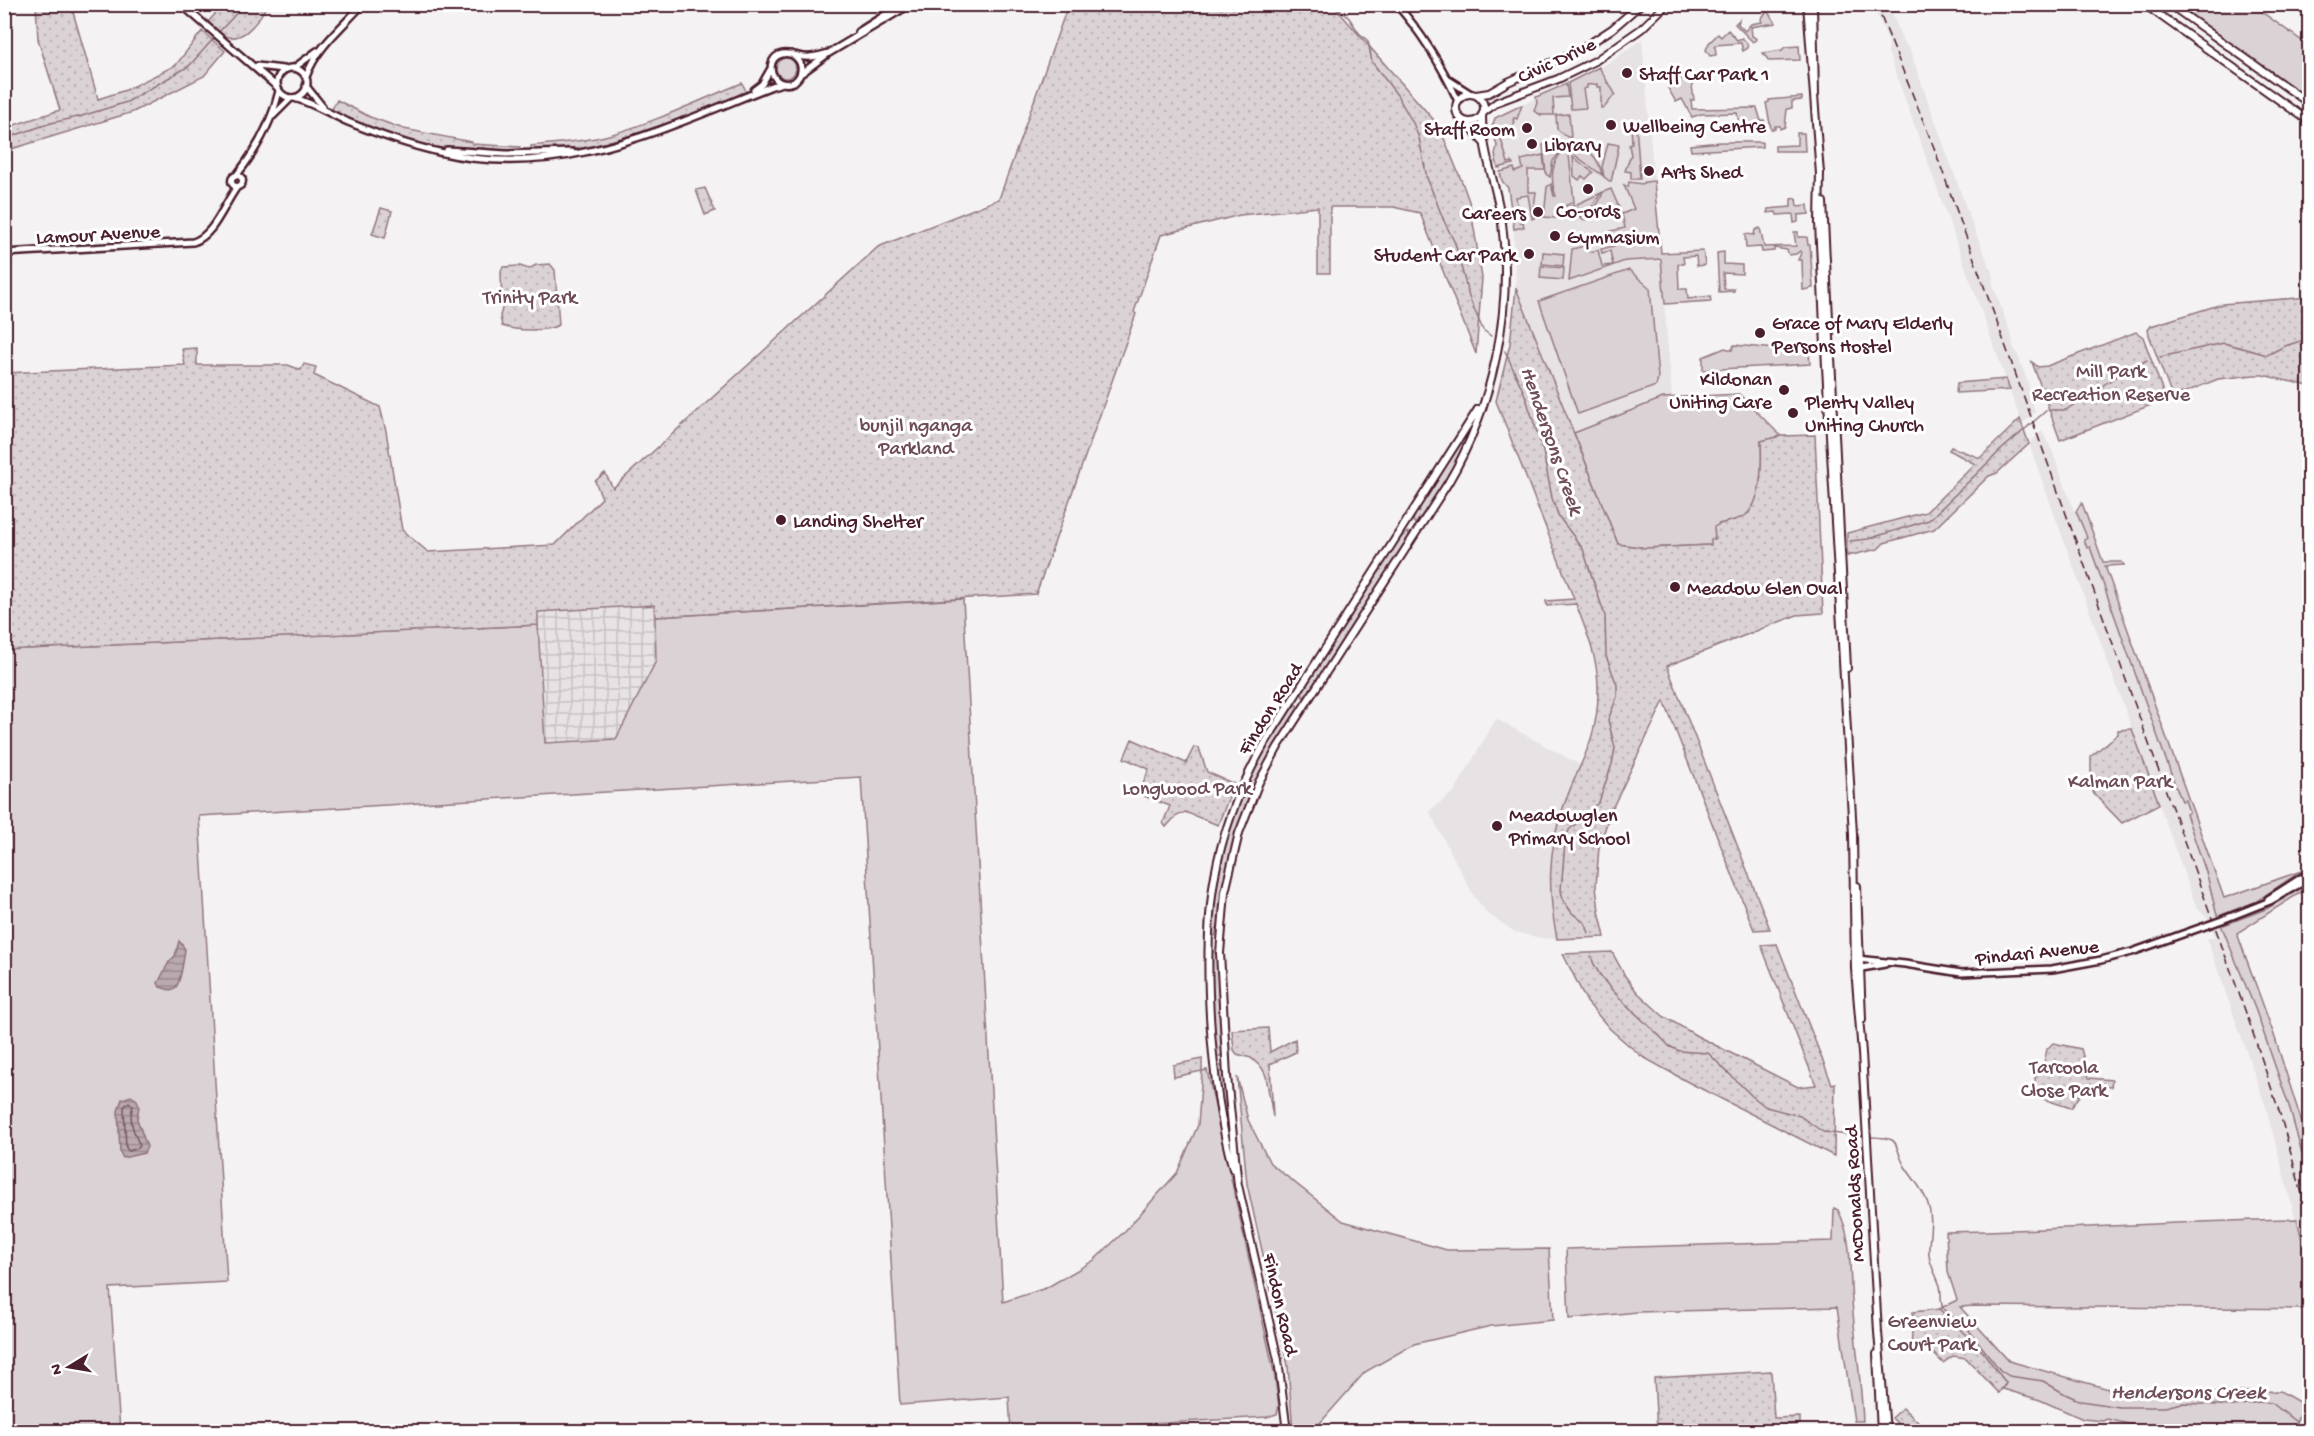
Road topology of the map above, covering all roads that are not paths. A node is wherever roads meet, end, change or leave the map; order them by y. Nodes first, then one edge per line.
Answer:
1 (182, 4) edge
2 (363, 4) edge
3 (902, 4) edge
4 (911, 4) edge
5 (1396, 4) edge
6 (1641, 4) edge
7 (1667, 4) edge
8 (1807, 4) edge
9 (1813, 4) edge
10 (2144, 4) edge
11 (2169, 4) edge
12 (840, 46) junction
13 (323, 47) junction
14 (828, 53) junction
15 (791, 54) junction
16 (252, 64) junction
17 (294, 68) junction
18 (771, 68) junction
19 (285, 69) junction
20 (800, 75) junction
21 (306, 77) junction
22 (1448, 80) junction
23 (783, 83) junction
24 (306, 86) junction
25 (278, 89) junction
26 (1473, 94) junction
27 (748, 95) junction
28 (293, 98) junction
29 (1458, 101) junction
30 (2310, 104) edge
31 (1815, 110) junction
32 (328, 112) junction
33 (1483, 114) junction
34 (271, 119) junction
35 (1466, 122) junction
36 (2310, 122) edge
37 (1485, 146) junction
38 (248, 162) junction
39 (236, 176) junction
40 (242, 179) junction
41 (235, 186) junction
42 (4, 253) edge
43 (1485, 395) junction
44 (1456, 443) junction
45 (1468, 447) junction
46 (1405, 524) junction
47 (1417, 529) junction
48 (1294, 698) junction
49 (1305, 705) junction
50 (2310, 872) edge
51 (2310, 878) edge
52 (2250, 910) junction
53 (1207, 943) junction
54 (1220, 943) junction
55 (1858, 959) junction
56 (1893, 963) junction
57 (1858, 968) junction
58 (1226, 1060) junction
59 (1213, 1062) junction
60 (1238, 1186) junction
61 (1878, 1332) junction
62 (1287, 1431) edge
63 (1881, 1431) edge
64 (1886, 1431) edge

1 - 16 street
2 - 13 street
3 - 12 street
4 - 12 street
5 - 22 street
6 - 26 main road, Civic Drive
7 - 33 main road, Civic Drive
8 - 31 main road, McDonalds Road
9 - 31 main road, McDonalds Road
10 - 36 main road
11 - 30 main road
12 - 14 street
13 - 17 street
13 - 21 street
14 - 15 street
14 - 20 street
15 - 18 street
15 - 20 street
16 - 19 street
16 - 25 street
17 - 19 street
17 - 21 street
18 - 23 street
18 - 27 street
19 - 25 street
20 - 23 street
21 - 24 street
22 - 26 street
22 - 29 street
23 - 27 street
24 - 28 street
24 - 32 street
25 - 28 street
25 - 34 street
26 - 29 main road
26 - 33 main road
27 - 32 street
28 - 32 street
28 - 34 street
29 - 35 main road
31 - 55 main road, McDonalds Road
33 - 35 main road
33 - 37 main road, Findon Road
34 - 38 street
35 - 37 main road, Findon Road
37 - 43 main road, Findon Road
38 - 39 street
38 - 40 street
39 - 40 street
39 - 41 street
40 - 41 street
41 - 42 street, Lamour Avenue
43 - 44 main road, Findon Road
43 - 45 main road, Findon Road
44 - 45 main road
44 - 46 main road, Findon Road
45 - 47 main road, Findon Road
46 - 47 main road
46 - 48 main road, Findon Road
47 - 49 main road, Findon Road
48 - 49 main road
48 - 53 main road, Findon Road
49 - 54 main road, Findon Road
50 - 52 street, Pindari Avenue
51 - 52 street, Pindari Avenue
52 - 56 street, Pindari Avenue, bridge
53 - 54 main road
53 - 59 main road, Findon Road
54 - 58 main road, Findon Road
55 - 56 street, Pindari Avenue
55 - 57 main road, McDonalds Road
56 - 57 street, Pindari Avenue
57 - 61 main road, McDonalds Road
58 - 59 main road
58 - 60 main road, Findon Road
59 - 60 main road, Findon Road
60 - 62 main road, Findon Road
61 - 63 main road, McDonalds Road
61 - 64 main road, McDonalds Road

